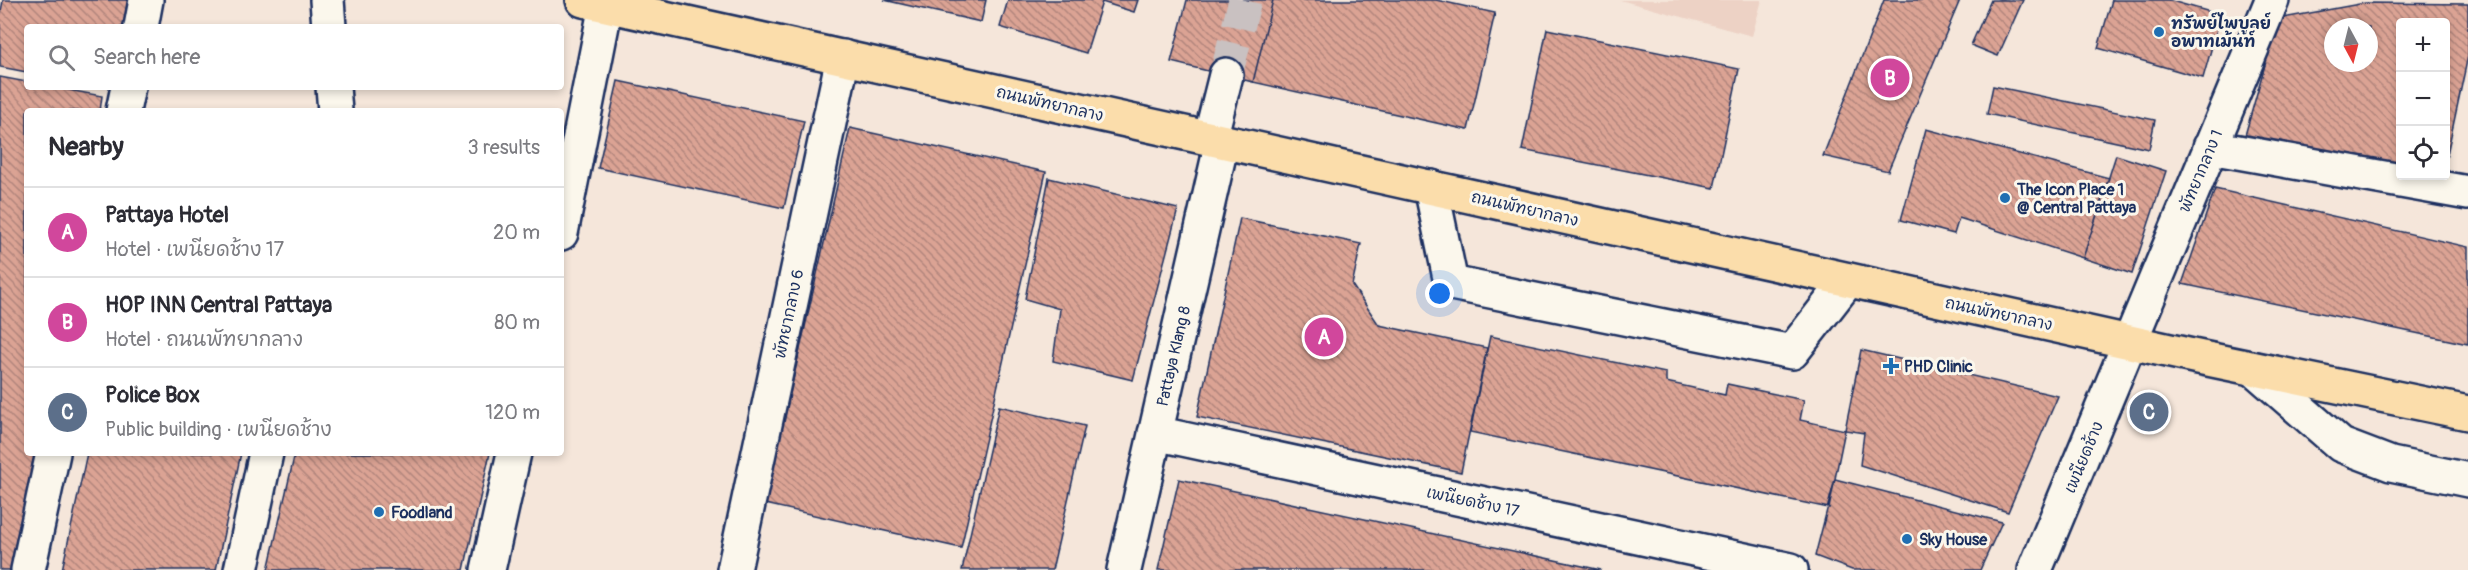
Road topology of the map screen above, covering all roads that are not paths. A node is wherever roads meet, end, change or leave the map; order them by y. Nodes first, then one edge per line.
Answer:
1 (146, 0) edge
2 (327, 0) edge
3 (2272, 0) edge
4 (594, 3) edge
5 (142, 24) edge
6 (329, 24) edge
7 (843, 57) junction
8 (1226, 75) tunnel mouth
9 (127, 90) edge
10 (333, 90) edge
11 (124, 108) edge
12 (335, 108) edge
13 (1216, 140) junction
14 (2210, 147) junction
15 (1431, 187) junction
16 (2468, 193) edge
17 (564, 212) edge
18 (1848, 280) junction
19 (2129, 342) junction
20 (2254, 369) junction
21 (2468, 413) edge
22 (1155, 433) junction
23 (51, 456) edge
24 (265, 456) edge
25 (512, 456) edge
26 (2468, 480) edge
27 (28, 570) edge
28 (241, 570) edge
29 (488, 570) edge
30 (734, 570) edge
31 (1124, 570) edge
32 (1791, 570) edge
33 (2035, 570) edge

1 - 5 street
2 - 6 street
3 - 14 street, พัทยากลาง 1
4 - 7 main road, ถนนพัทยากลาง
4 - 17 street
7 - 13 main road, ถนนพัทยากลาง
7 - 30 street, พัทยากลาง 6
8 - 13 street, Pattaya Klang 8
9 - 11 street
10 - 12 street
13 - 15 main road, ถนนพัทยากลาง
13 - 22 street, Pattaya Klang 8
14 - 16 street
14 - 19 street, พัทยากลาง 1
15 - 18 main road, ถนนพัทยากลาง
15 - 18 street
18 - 19 main road, ถนนพัทยากลาง
19 - 20 main road, ถนนพัทยากลาง
19 - 33 street, เพนียดช้าง
20 - 21 main road, ถนนพัทยากลาง
20 - 26 street
22 - 31 street, Pattaya Klang 8
22 - 32 street, เพนียดช้าง 17
23 - 27 street
24 - 28 street
25 - 29 street

